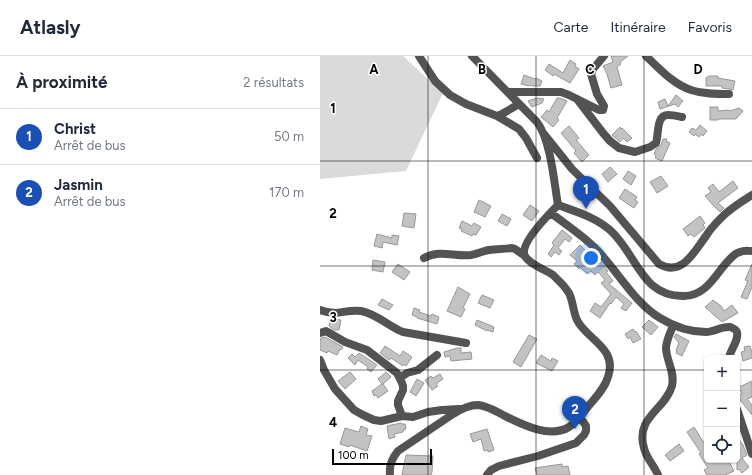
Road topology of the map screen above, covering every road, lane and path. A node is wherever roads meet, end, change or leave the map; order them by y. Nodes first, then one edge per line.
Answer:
1 (419, 56) edge
2 (472, 56) edge
3 (604, 56) edge
4 (646, 56) edge
5 (508, 92) junction
6 (728, 94) dead end
7 (576, 98) junction
8 (519, 104) junction
9 (497, 116) junction
10 (682, 117) dead end
11 (544, 134) junction
12 (537, 158) dead end
13 (752, 196) edge
14 (558, 205) junction
15 (551, 213) junction
16 (752, 252) edge
17 (525, 256) junction
18 (424, 258) dead end
19 (320, 310) edge
20 (674, 326) junction
21 (320, 333) edge
22 (466, 343) dead end
23 (437, 355) dead end
24 (730, 355) edge
25 (320, 360) edge
26 (400, 378) junction
27 (461, 409) junction
28 (402, 416) junction
29 (580, 417) junction
30 (740, 418) edge
31 (752, 454) edge
32 (390, 475) edge
33 (487, 475) edge
34 (658, 475) edge

1 - 9 street
2 - 5 street
3 - 7 street
4 - 6 street
5 - 7 street
5 - 8 street
7 - 10 street
8 - 9 street
8 - 11 street
9 - 12 street
11 - 13 street
11 - 14 street
14 - 15 street
14 - 16 street
15 - 17 street
15 - 20 street
17 - 18 street
17 - 29 street
19 - 22 street
20 - 24 street
20 - 34 street
21 - 26 street
23 - 26 street
25 - 28 street
26 - 28 street
27 - 28 street
27 - 29 street
27 - 32 street
29 - 33 street
30 - 31 street

